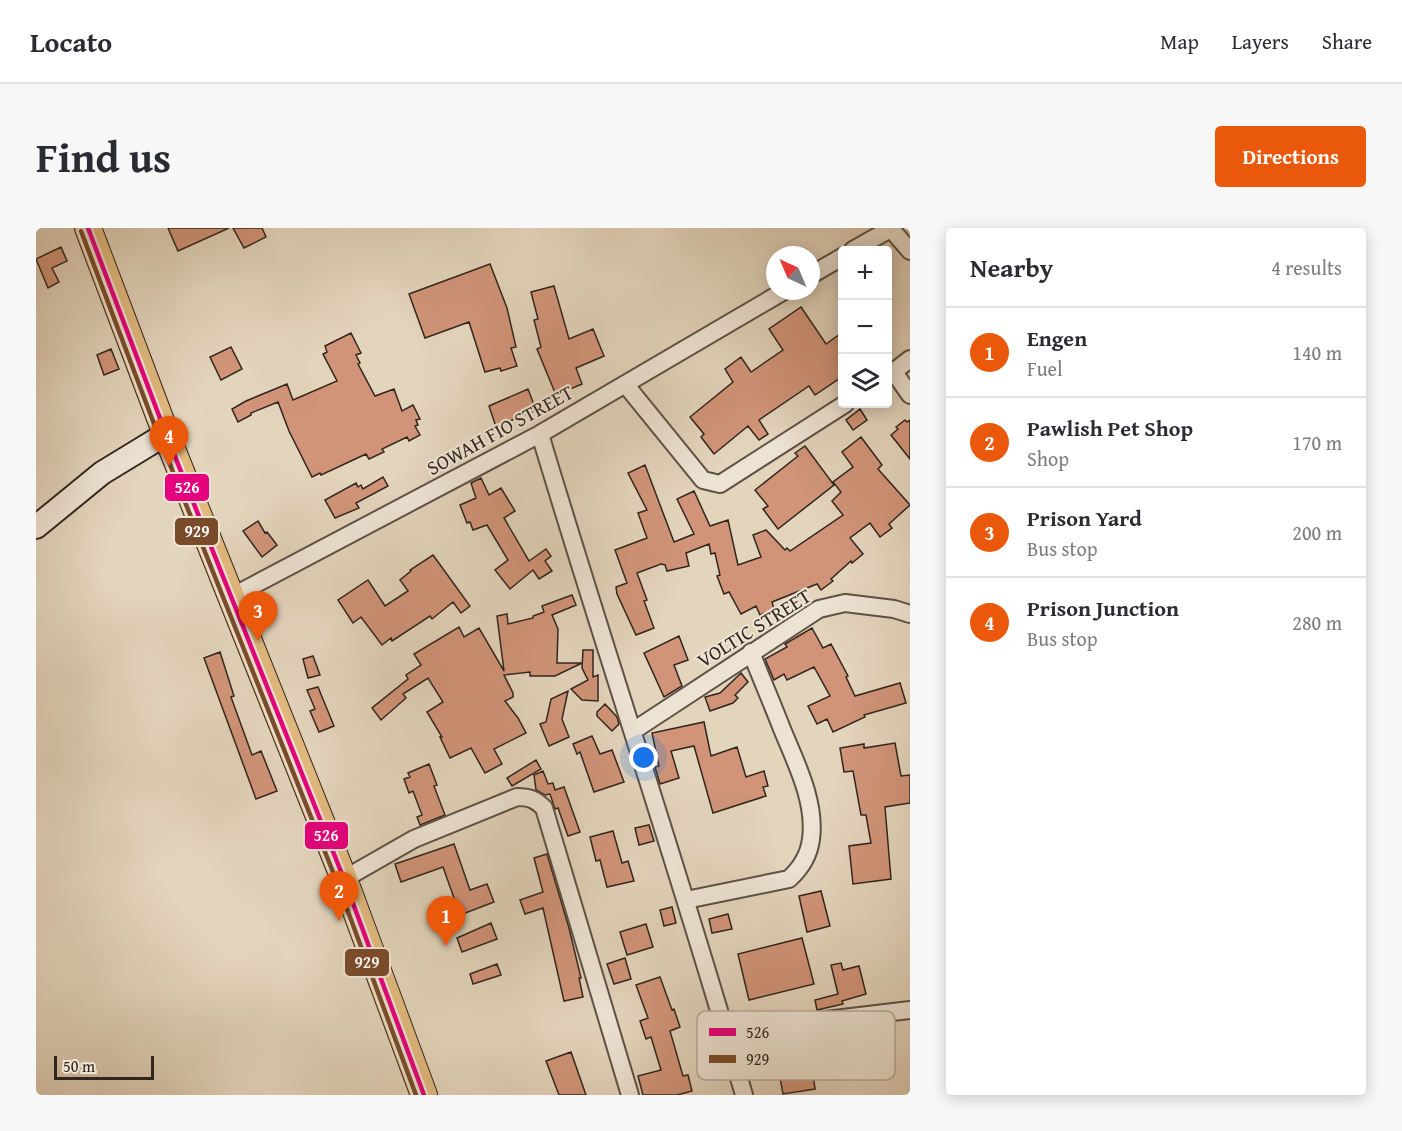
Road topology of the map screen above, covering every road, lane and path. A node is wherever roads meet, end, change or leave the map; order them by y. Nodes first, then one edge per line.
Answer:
1 (88, 228) edge
2 (892, 228) edge
3 (861, 246) edge
4 (910, 251) edge
5 (838, 260) edge
6 (820, 270) edge
7 (769, 300) edge
8 (910, 359) edge
9 (892, 373) edge
10 (892, 375) edge
11 (625, 384) junction
12 (910, 395) edge
13 (839, 408) edge
14 (166, 434) junction
15 (540, 434) junction
16 (36, 526) edge
17 (231, 597) junction
18 (910, 614) edge
19 (751, 652) junction
20 (633, 731) junction
21 (344, 879) junction
22 (686, 900) junction
23 (910, 1010) edge
24 (720, 1011) edge
25 (895, 1012) edge
26 (740, 1080) edge
27 (424, 1095) edge
28 (630, 1095) edge
29 (744, 1095) edge

1 - 14 main road
2 - 3 street
2 - 4 street
5 - 6 street
7 - 11 street, SOWAH FIO STREET
8 - 9 street
10 - 12 street
11 - 13 street
11 - 15 street, SOWAH FIO STREET
14 - 16 street
14 - 17 main road
15 - 17 street, SOWAH FIO STREET
15 - 20 street
17 - 21 main road
18 - 19 street, VOLTIC STREET
19 - 20 street, VOLTIC STREET
19 - 22 street
20 - 22 street
21 - 27 main road
21 - 28 street
22 - 24 street
23 - 25 street
26 - 29 street

